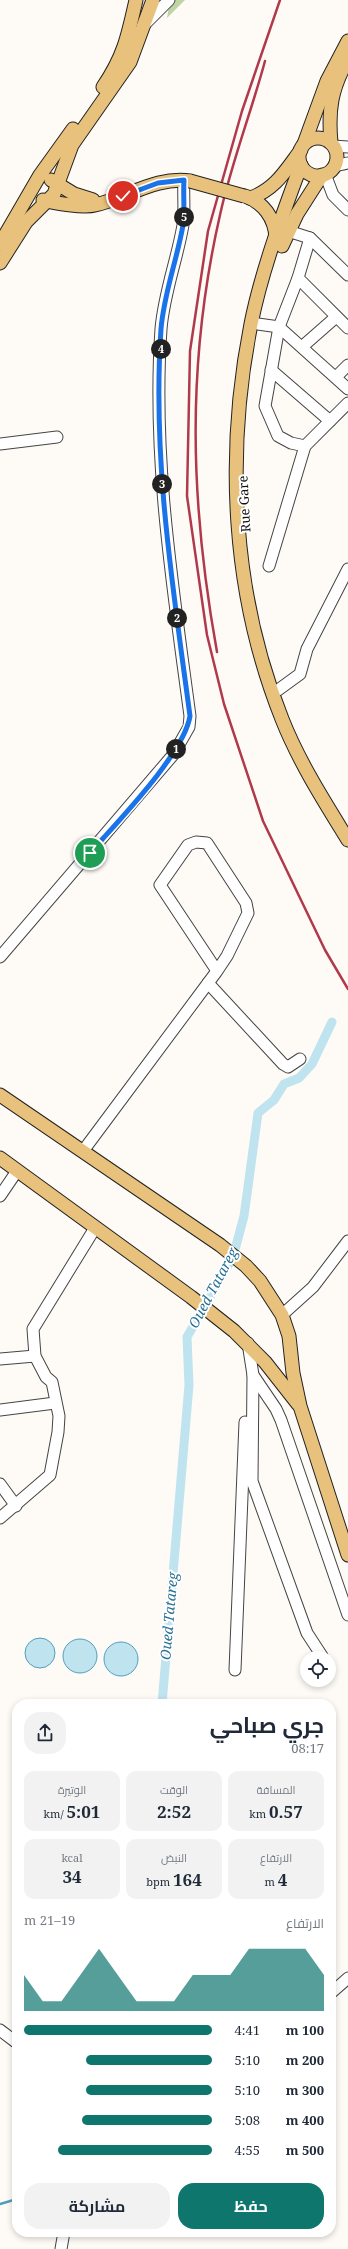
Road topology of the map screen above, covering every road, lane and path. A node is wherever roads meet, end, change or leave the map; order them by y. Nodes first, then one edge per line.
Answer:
1 (136, 0) edge
2 (153, 0) edge
3 (169, 0) edge
4 (145, 24) junction
5 (348, 41) edge
6 (348, 60) edge
7 (332, 144) junction
8 (302, 147) junction
9 (348, 147) edge
10 (348, 163) edge
11 (305, 169) junction
12 (327, 172) junction
13 (40, 175) junction
14 (187, 181) junction
15 (294, 183) junction
16 (57, 184) junction
17 (30, 193) junction
18 (250, 198) junction
19 (48, 201) junction
20 (104, 202) junction
21 (348, 210) edge
22 (288, 231) junction
23 (310, 238) junction
24 (276, 240) junction
25 (0, 244) edge
26 (0, 263) edge
27 (348, 275) edge
28 (298, 278) junction
29 (336, 317) junction
30 (258, 324) junction
31 (279, 327) junction
32 (348, 328) edge
33 (303, 346) junction
34 (348, 366) edge
35 (271, 370) junction
36 (336, 377) junction
37 (348, 388) edge
38 (348, 403) edge
39 (330, 421) junction
40 (57, 437) dead end
41 (0, 444) edge
42 (305, 446) junction
43 (269, 566) dead end
44 (348, 569) edge
45 (278, 690) junction
46 (348, 828) edge
47 (348, 840) edge
48 (0, 957) edge
49 (217, 971) junction
50 (208, 983) junction
51 (300, 1059) dead end
52 (1, 1094) edge
53 (83, 1151) junction
54 (0, 1158) edge
55 (17, 1171) junction
56 (0, 1196) edge
57 (95, 1228) junction
58 (348, 1241) edge
59 (282, 1315) junction
60 (248, 1344) junction
61 (35, 1356) junction
62 (0, 1359) edge
63 (253, 1376) junction
64 (252, 1395) junction
65 (56, 1403) junction
66 (300, 1406) junction
67 (0, 1410) edge
68 (0, 1484) edge
69 (16, 1506) junction
70 (0, 1518) edge
71 (348, 1555) edge
72 (348, 1615) edge
73 (319, 1651) edge
74 (235, 1670) dead end
75 (348, 1978) edge
76 (336, 1989) edge
77 (0, 2030) edge
78 (12, 2039) edge
79 (63, 2237) edge
80 (61, 2249) edge

1 - 13 main road
2 - 4 main road
3 - 4 street
4 - 16 main road
5 - 8 main road
6 - 7 main road
7 - 8 main road
7 - 9 street
7 - 12 main road
8 - 11 main road
8 - 18 main road
10 - 12 street
11 - 12 main road
11 - 15 main road
12 - 21 street
12 - 22 main road, Rue Gare
13 - 16 main road
13 - 17 main road
14 - 18 main road, bridge
14 - 20 main road
14 - 48 street
15 - 18 main road
15 - 24 main road, Rue Gare
16 - 19 main road
16 - 20 main road
17 - 19 main road
17 - 25 main road
18 - 24 main road
19 - 20 main road
19 - 26 main road
22 - 23 street
22 - 30 main road, Rue Gare
23 - 27 street
23 - 28 street
24 - 47 main road, Rue Gare
28 - 29 street
28 - 31 street
29 - 32 street
29 - 33 street
30 - 31 street
30 - 45 main road, Rue Gare
31 - 33 street
31 - 35 street
33 - 36 street
34 - 36 street
35 - 39 street
35 - 42 street
36 - 37 street
38 - 39 street
39 - 42 street
40 - 41 street
42 - 43 street
44 - 45 street
45 - 46 main road, Rue Gare
49 - 49 street
49 - 50 street
50 - 51 street
50 - 53 street
52 - 53 main road
53 - 59 main road
54 - 55 main road
55 - 56 street
55 - 57 main road
57 - 60 main road
57 - 61 street
58 - 59 street
59 - 66 main road
60 - 63 street
60 - 66 main road
61 - 62 street
61 - 65 street
63 - 64 street
63 - 72 street
64 - 73 street
64 - 74 street
65 - 67 street
65 - 69 street
66 - 71 main road
68 - 69 street
69 - 70 street
75 - 76 street
77 - 78 street
79 - 80 street

